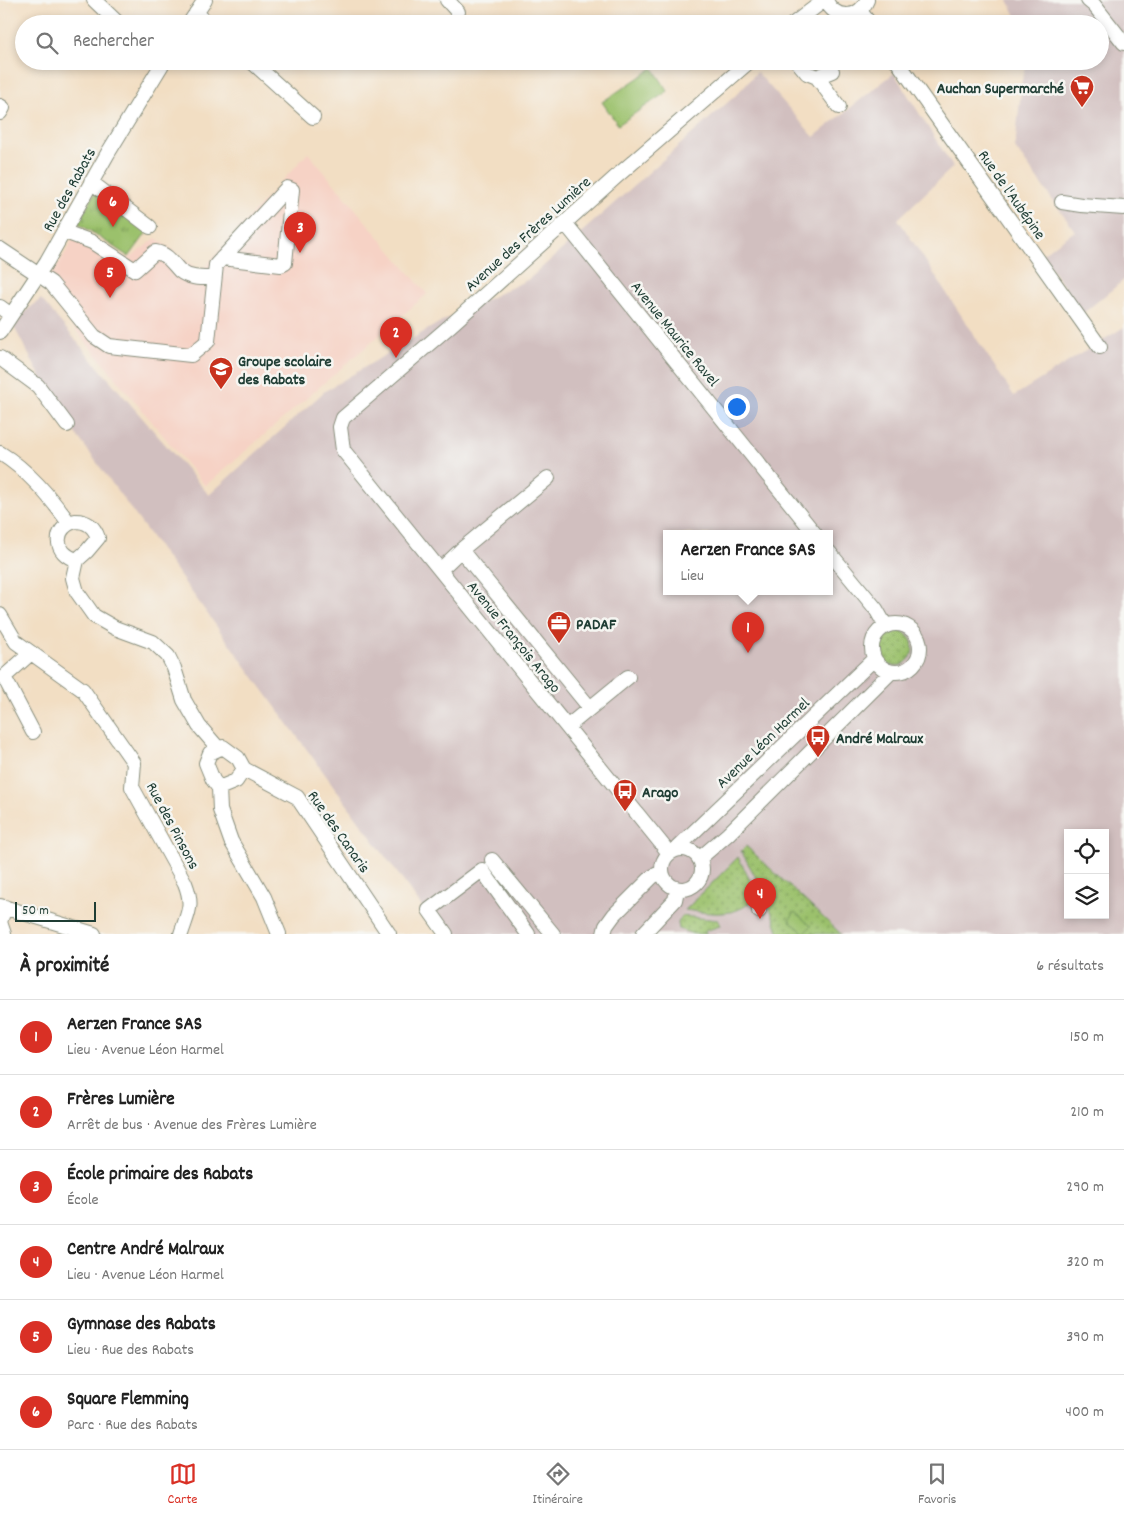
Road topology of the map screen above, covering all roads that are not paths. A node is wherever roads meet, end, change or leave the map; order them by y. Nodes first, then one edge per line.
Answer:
1 (94, 0) edge
2 (205, 0) edge
3 (447, 0) edge
4 (1088, 0) edge
5 (826, 1) edge
6 (864, 5) edge
7 (458, 12) dead end
8 (110, 15) edge
9 (194, 15) edge
10 (805, 15) edge
11 (1102, 15) edge
12 (1109, 24) edge
13 (1124, 43) edge
14 (156, 70) edge
15 (261, 70) edge
16 (740, 70) edge
17 (804, 70) edge
18 (903, 70) edge
19 (832, 71) dead end
20 (817, 77) junction
21 (0, 106) edge
22 (839, 107) dead end
23 (0, 113) edge
24 (313, 117) dead end
25 (91, 182) junction
26 (1062, 202) dead end
27 (1124, 208) edge
28 (565, 223) junction
29 (150, 227) dead end
30 (65, 232) junction
31 (0, 249) edge
32 (222, 258) junction
33 (39, 274) junction
34 (214, 278) junction
35 (6, 311) edge
36 (0, 332) edge
37 (1100, 347) dead end
38 (0, 358) edge
39 (67, 425) dead end
40 (340, 438) joint
41 (0, 453) edge
42 (548, 478) dead end
43 (69, 524) junction
44 (812, 530) edge
45 (462, 550) junction
46 (833, 557) edge
47 (77, 560) junction
48 (440, 570) junction
49 (0, 615) edge
50 (886, 625) junction
51 (31, 654) junction
52 (874, 659) junction
53 (891, 672) junction
54 (628, 677) dead end
55 (590, 708) junction
56 (567, 727) junction
57 (32, 732) dead end
58 (218, 748) junction
59 (244, 769) junction
60 (219, 788) junction
61 (672, 851) junction
62 (699, 859) junction
63 (492, 860) dead end
64 (661, 872) junction
65 (677, 890) junction
66 (2, 906) edge
67 (4, 934) edge
68 (94, 934) edge
69 (181, 934) edge
70 (279, 934) edge
71 (389, 934) edge
72 (446, 934) edge
73 (528, 934) edge
74 (553, 934) edge
75 (604, 934) edge
76 (643, 934) edge

1 - 8 street
2 - 9 street
3 - 7 street
4 - 11 street
5 - 6 street
5 - 10 street
12 - 13 street
14 - 25 street, Rue des Rabats
15 - 24 street
16 - 28 street, Avenue des Frères Lumière
17 - 20 street
18 - 37 street, Rue de l'Aubépine
19 - 20 street
20 - 22 street
21 - 23 street
25 - 29 street
25 - 30 street, Rue des Rabats
26 - 27 street
28 - 40 street, Avenue des Frères Lumière
28 - 44 street, Avenue Maurice Ravel
30 - 33 street, Rue des Rabats
30 - 34 street
31 - 33 street
32 - 32 street
32 - 34 street
33 - 34 street
33 - 35 street, Rue des Rabats
35 - 36 street, Rue des Rabats
38 - 39 street
40 - 48 street, Avenue François Arago
41 - 43 street
42 - 45 street
43 - 47 street
43 - 47 street
45 - 48 street
45 - 55 street
46 - 50 street
47 - 58 street
48 - 56 street, Avenue François Arago
49 - 51 street, Rue des Pinsons
50 - 52 street
50 - 53 street
51 - 57 street
51 - 69 street, Rue des Pinsons
52 - 53 street
52 - 61 street, Avenue Léon Harmel
53 - 62 street
54 - 55 street
55 - 56 street
56 - 61 street, Avenue François Arago
58 - 59 street
58 - 60 street
59 - 60 street
59 - 71 street, Rue des Canaris
60 - 70 street
61 - 62 street
61 - 64 street
62 - 65 street
63 - 74 street
64 - 65 street
64 - 75 street
65 - 76 street
66 - 67 street
66 - 68 street
72 - 73 street

